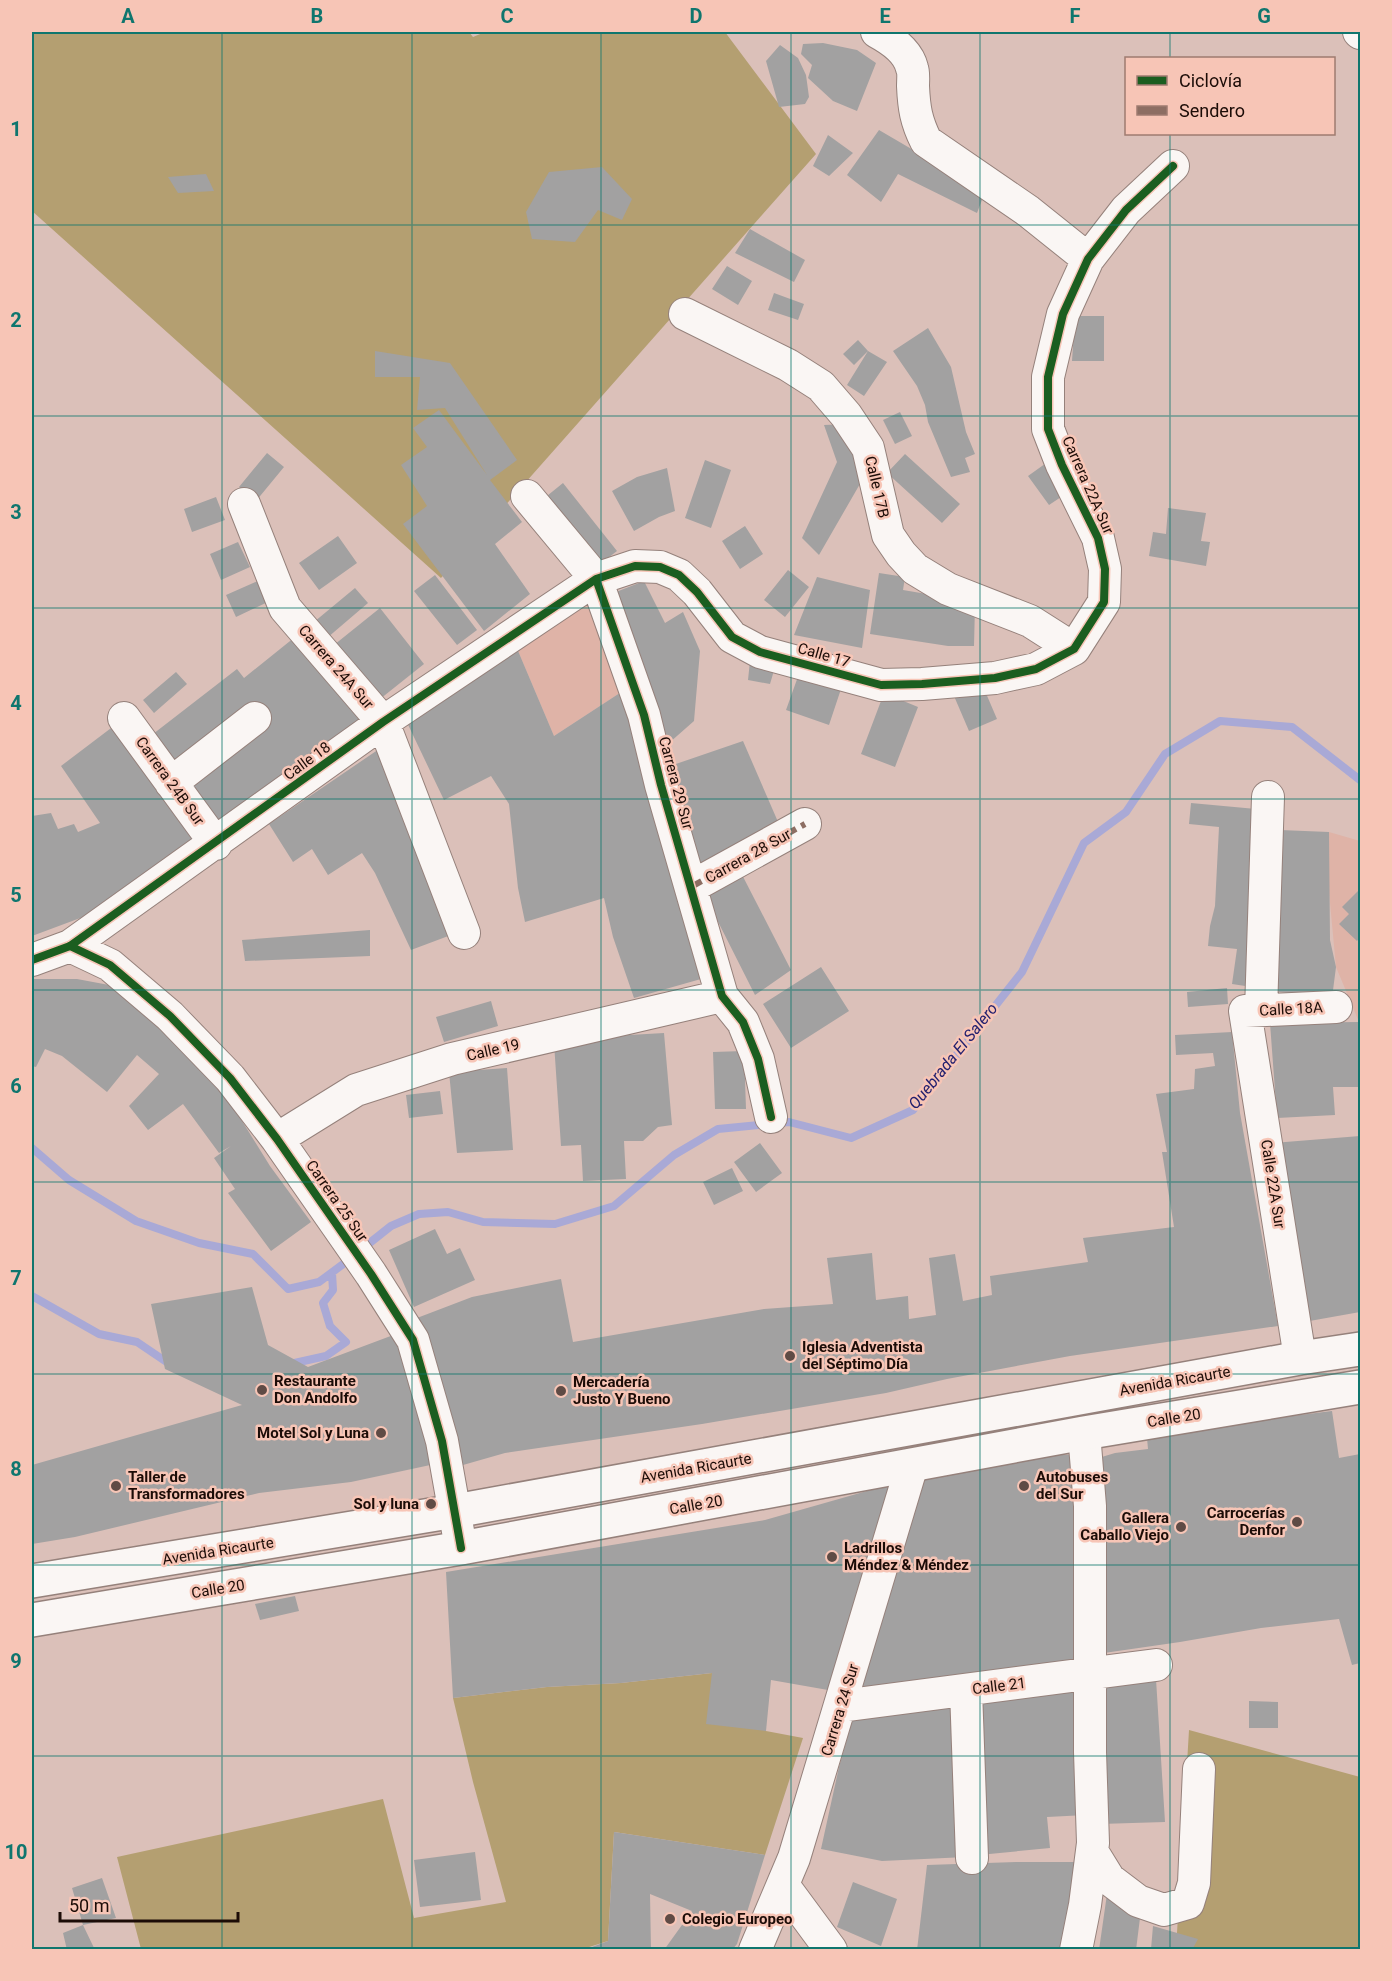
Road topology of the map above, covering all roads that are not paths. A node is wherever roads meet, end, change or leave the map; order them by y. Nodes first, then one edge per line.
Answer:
1 (877, 32) edge
2 (1173, 166) dead end
3 (1088, 259) junction
4 (686, 314) dead end
5 (527, 496) dead end
6 (244, 504) dead end
7 (596, 579) junction
8 (1074, 649) junction
9 (124, 718) dead end
10 (255, 718) dead end
11 (383, 722) junction
12 (171, 783) junction
13 (1268, 798) dead end
14 (805, 824) dead end
15 (216, 844) junction
16 (691, 887) junction
17 (464, 933) dead end
18 (70, 946) junction
19 (32, 960) edge
20 (722, 996) junction
21 (1336, 1007) dead end
22 (1253, 1011) junction
23 (771, 1117) dead end
24 (278, 1139) junction
25 (1360, 1349) edge
26 (1300, 1358) junction
27 (1360, 1387) edge
28 (1084, 1433) junction
29 (912, 1465) junction
30 (455, 1511) junction
31 (461, 1548) junction
32 (32, 1581) edge
33 (32, 1620) edge
34 (1156, 1665) dead end
35 (1089, 1674) junction
36 (966, 1690) junction
37 (841, 1706) junction
38 (1199, 1769) dead end
39 (1093, 1853) junction
40 (972, 1858) dead end
41 (783, 1885) junction
42 (755, 1950) edge
43 (831, 1950) edge
44 (1076, 1950) edge

1 - 3 street
2 - 3 street, Carrera 22A Sur
3 - 8 street, Carrera 22A Sur
4 - 8 street, Calle 17B
5 - 7 street, Carrera 29 Sur
6 - 11 street, Carrera 24A Sur
7 - 8 street, Calle 17
7 - 11 street, Calle 18
7 - 16 street, Carrera 29 Sur
9 - 12 street, Carrera 24B Sur
10 - 12 street
11 - 15 street, Calle 18
11 - 17 street, Carrera 24A Sur
12 - 15 street, Carrera 24B Sur
13 - 22 street, Calle 22A Sur
14 - 16 street, Carrera 28 Sur
15 - 18 street, Calle 18
16 - 20 street, Carrera 29 Sur
18 - 19 street, Calle 18
18 - 24 street, Carrera 25 Sur
20 - 23 street
20 - 24 street, Calle 19
21 - 22 street, Calle 18A
22 - 26 street, Calle 22A Sur
24 - 30 street, Carrera 25 Sur
25 - 26 main road, Avenida Ricaurte
26 - 30 main road, Avenida Ricaurte
27 - 28 main road, Calle 20
28 - 29 main road, Calle 20
28 - 35 street
29 - 31 main road, Calle 20
29 - 37 street, Carrera 24 Sur
30 - 31 street, Carrera 25 Sur
30 - 32 main road, Avenida Ricaurte
31 - 33 main road, Calle 20
34 - 35 street, Calle 21
35 - 36 street, Calle 21
35 - 39 street
36 - 37 street, Calle 21
36 - 40 street
37 - 41 street, Carrera 24 Sur
38 - 39 street
39 - 44 street
41 - 42 street, Carrera 24 Sur
41 - 43 street

